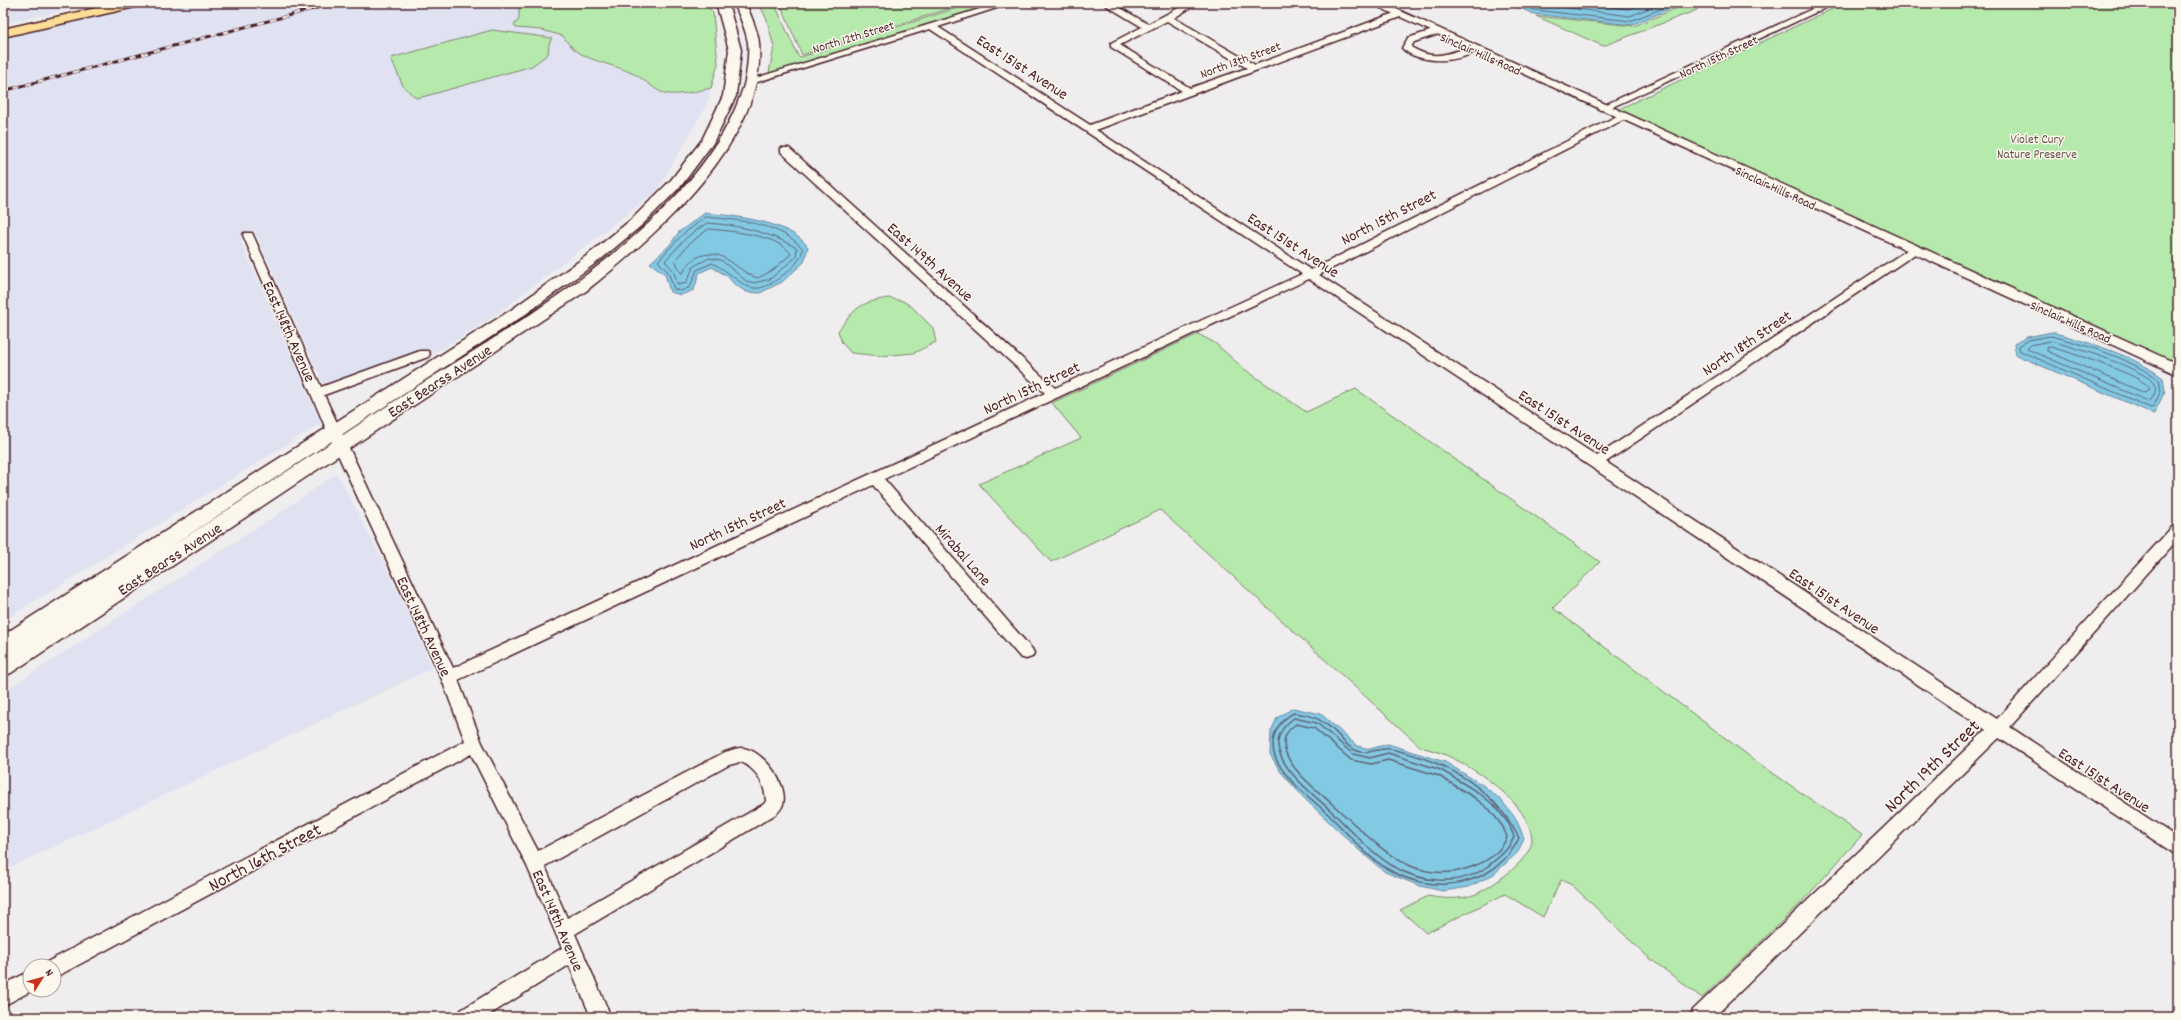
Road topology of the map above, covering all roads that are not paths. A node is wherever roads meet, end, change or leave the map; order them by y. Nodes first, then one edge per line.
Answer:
1 (106, 3) edge
2 (135, 3) edge
3 (722, 3) edge
4 (740, 3) edge
5 (1008, 3) edge
6 (1106, 3) edge
7 (1194, 3) edge
8 (1375, 3) edge
9 (1832, 3) edge
10 (80, 12) junction
11 (1400, 14) junction
12 (1169, 19) junction
13 (3, 26) edge
14 (931, 26) junction
15 (1147, 27) junction
16 (1436, 32) junction
17 (3, 33) edge
18 (1474, 50) junction
19 (1254, 68) junction
20 (751, 81) junction
21 (1190, 92) junction
22 (1603, 108) junction
23 (1622, 117) junction
24 (1089, 129) junction
25 (784, 150) dead end
26 (248, 235) dead end
27 (1914, 250) junction
28 (1309, 275) junction
29 (424, 354) dead end
30 (2178, 370) edge
31 (317, 393) junction
32 (1055, 395) junction
33 (338, 438) junction
34 (1597, 462) junction
35 (875, 478) junction
36 (2178, 530) edge
37 (3, 646) edge
38 (1026, 653) dead end
39 (3, 667) edge
40 (449, 677) junction
41 (1998, 729) junction
42 (474, 744) junction
43 (2178, 848) edge
44 (534, 862) junction
45 (564, 930) junction
46 (573, 952) junction
47 (62, 964) edge
48 (22, 985) edge
49 (3, 996) edge
50 (468, 1017) edge
51 (601, 1017) edge
52 (1700, 1017) edge

1 - 10 main road
2 - 10 main road
3 - 33 main road, East Bearss Avenue
4 - 20 main road, East Bearss Avenue
5 - 14 street, North 12th Street
6 - 15 street
7 - 12 street
8 - 11 street, Sinclair Hills Road
9 - 22 street, North 15th Street
10 - 13 main road
10 - 17 main road
11 - 16 street, Sinclair Hills Road
11 - 19 street, North 13th Street
12 - 15 street
12 - 19 street
14 - 20 street, North 12th Street
14 - 24 street, East 151st Avenue
15 - 21 street
16 - 18 street, Sinclair Hills Road
16 - 18 street
18 - 22 street, Sinclair Hills Road
19 - 21 street, North 13th Street
20 - 33 main road, East Bearss Avenue
21 - 24 street, North 13th Street
22 - 23 street, Sinclair Hills Road
23 - 27 street, Sinclair Hills Road
23 - 28 street, North 15th Street
24 - 28 street, East 151st Avenue
25 - 32 street, East 149th Avenue
26 - 31 street, East 148th Avenue
27 - 30 street, Sinclair Hills Road
27 - 34 street, North 18th Street
28 - 32 street, North 15th Street
28 - 34 street, East 151st Avenue
29 - 31 street
31 - 33 street, East 148th Avenue
32 - 35 street, North 15th Street
33 - 37 main road, East Bearss Avenue
33 - 39 main road, East Bearss Avenue
33 - 40 street, East 148th Avenue
34 - 41 street, East 151st Avenue
35 - 38 street, Mirabal Lane
35 - 40 street, North 15th Street
36 - 41 street, North 19th Street
40 - 42 street, East 148th Avenue
41 - 43 street, East 151st Avenue
41 - 52 street, North 19th Street
42 - 44 street, East 148th Avenue
42 - 47 street, North 16th Street
44 - 45 street, East 148th Avenue
44 - 45 street
45 - 46 street, East 148th Avenue
46 - 50 street
46 - 51 street, East 148th Avenue
48 - 49 street

